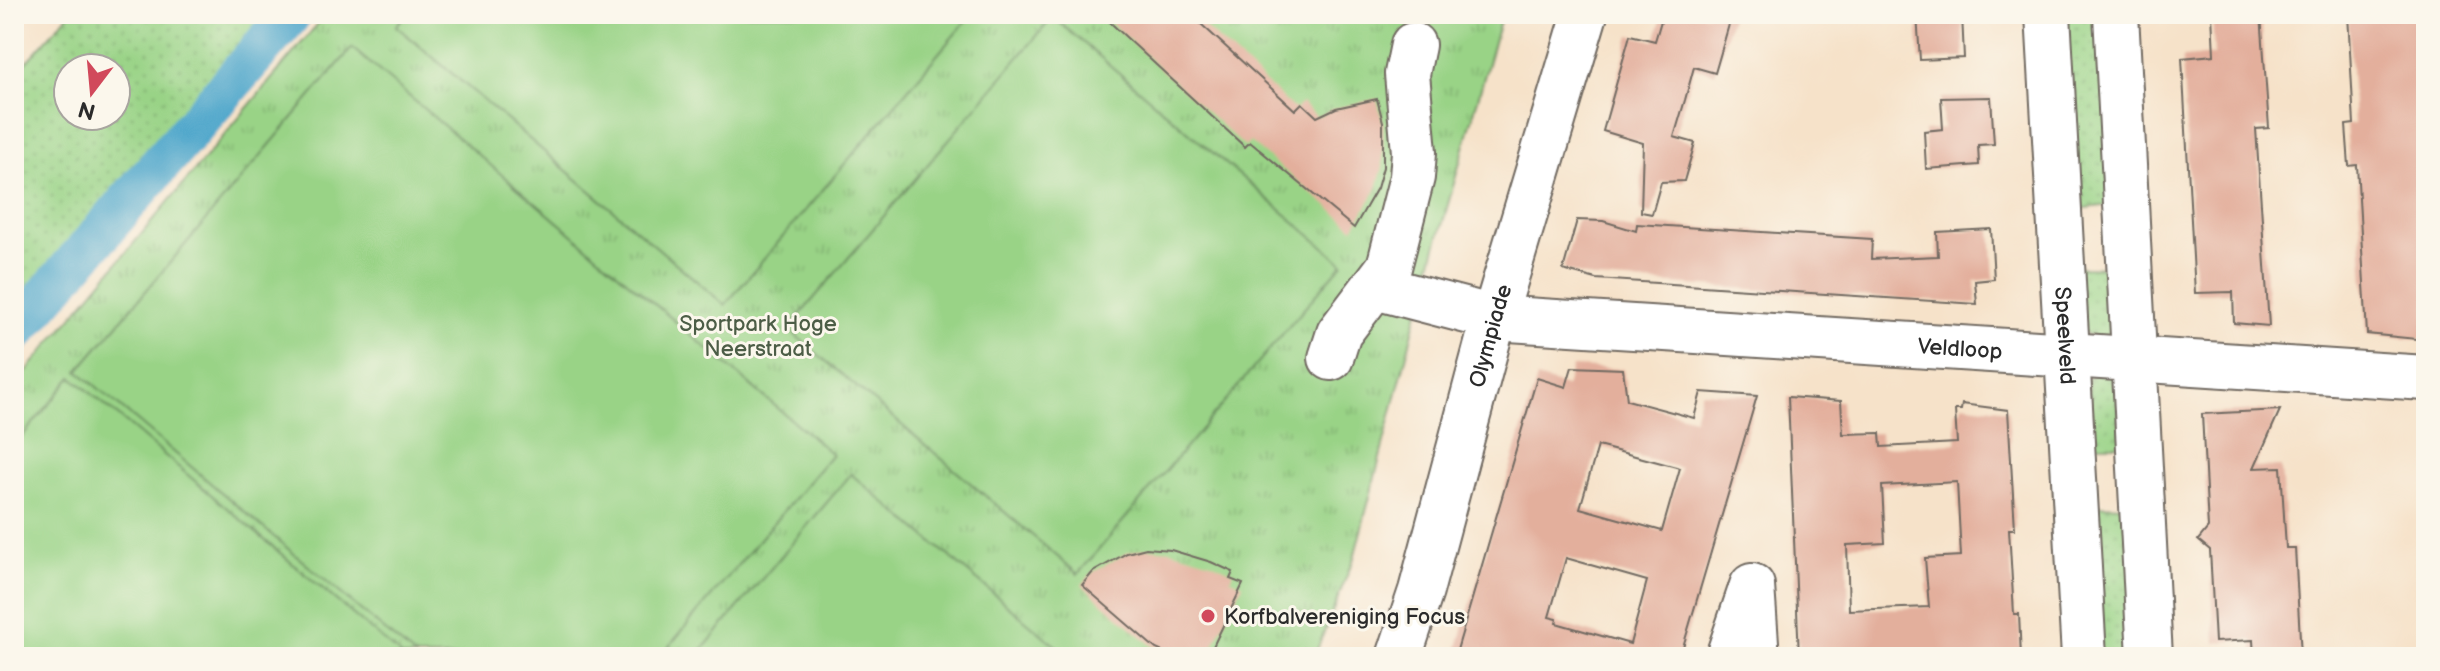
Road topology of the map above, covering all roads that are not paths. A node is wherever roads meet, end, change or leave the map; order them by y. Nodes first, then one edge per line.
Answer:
1 (1585, 14) edge
2 (2048, 14) edge
3 (2116, 14) edge
4 (1413, 45) dead end
5 (1375, 287) junction
6 (1494, 318) junction
7 (2067, 357) junction
8 (1331, 358) dead end
9 (2137, 360) junction
10 (2426, 378) edge
11 (1399, 657) edge
12 (1728, 657) edge
13 (1757, 657) edge
14 (2084, 657) edge
15 (2150, 657) edge

1 - 6 street, Olympiade
2 - 7 street, Speelveld
3 - 9 street
4 - 5 street
5 - 6 street, Veldloop
5 - 8 street
6 - 7 street, Veldloop
6 - 11 street, Olympiade
7 - 9 street, Veldloop
7 - 14 street, Speelveld
9 - 10 street, Veldloop
9 - 15 street
12 - 13 street

